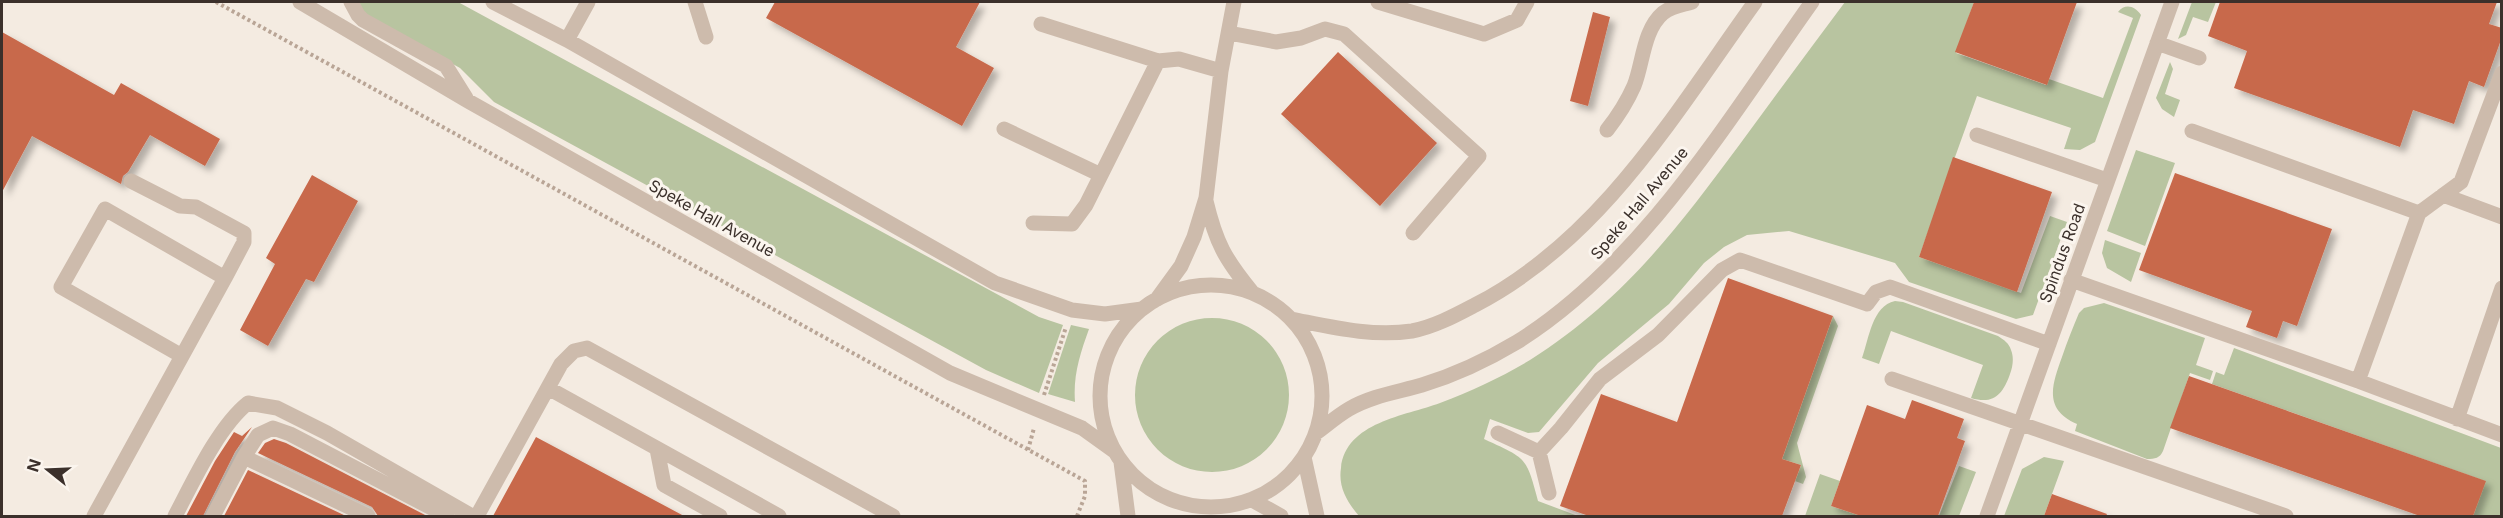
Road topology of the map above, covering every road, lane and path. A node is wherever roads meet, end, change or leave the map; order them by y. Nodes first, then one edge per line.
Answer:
1 (216, 2) edge
2 (300, 2) edge
3 (351, 2) edge
4 (493, 2) edge
5 (588, 2) edge
6 (695, 2) edge
7 (1234, 2) edge
8 (1378, 2) edge
9 (1527, 2) edge
10 (1692, 2) edge
11 (1755, 2) edge
12 (1812, 2) edge
13 (2172, 2) edge
14 (1041, 24) dead end
15 (1229, 33) junction
16 (706, 38) dead end
17 (567, 40) junction
18 (2157, 43) junction
19 (2199, 58) dead end
20 (1158, 61) junction
21 (1221, 71) junction
22 (2502, 73) edge
23 (468, 100) junction
24 (1004, 129) dead end
25 (1607, 130) dead end
26 (2192, 131) dead end
27 (1977, 135) dead end
28 (1101, 175) junction
29 (2107, 180) junction
30 (130, 181) dead end
31 (2443, 195) junction
32 (1206, 198) junction
33 (2419, 213) junction
34 (2502, 217) edge
35 (1033, 223) dead end
36 (1413, 233) dead end
37 (225, 278) junction
38 (2071, 280) junction
39 (2502, 288) edge
40 (1252, 292) junction
41 (1157, 298) junction
42 (1142, 309) junction
43 (1072, 310) junction
44 (1292, 319) junction
45 (2049, 344) junction
46 (182, 356) junction
47 (1892, 379) dead end
48 (2358, 381) junction
49 (548, 388) junction
50 (1039, 411) junction
51 (2457, 419) junction
52 (2020, 425) junction
53 (1316, 433) junction
54 (1498, 433) dead end
55 (2502, 435) edge
56 (657, 449) junction
57 (1028, 450) junction
58 (1539, 452) junction
59 (244, 457) junction
60 (1118, 457) junction
61 (1304, 457) junction
62 (1549, 493) dead end
63 (1251, 500) junction
64 (1227, 506) junction
65 (94, 516) edge
66 (175, 516) edge
67 (213, 516) edge
68 (368, 516) edge
69 (447, 516) edge
70 (475, 516) edge
71 (720, 516) edge
72 (779, 516) edge
73 (892, 516) edge
74 (1077, 516) edge
75 (1128, 516) edge
76 (1210, 516) edge
77 (1281, 516) edge
78 (1317, 516) edge
79 (1987, 516) edge
80 (2286, 516) edge

1 - 57 path
2 - 23 street, Speke Hall Avenue
3 - 23 street
4 - 17 street
5 - 17 street
6 - 16 street
7 - 15 street
8 - 9 street
10 - 25 street
11 - 44 street, Speke Hall Avenue
12 - 53 street, Speke Hall Avenue
13 - 18 street, Spindus Road
14 - 20 street
15 - 21 street
15 - 36 street
17 - 43 street
18 - 19 street
18 - 29 street, Spindus Road
20 - 21 street
20 - 28 street
21 - 32 street
22 - 31 street
23 - 50 street, Speke Hall Avenue
24 - 28 street
26 - 33 street
27 - 29 street
28 - 35 street
29 - 38 street, Spindus Road
30 - 37 street
31 - 33 street
31 - 34 street
32 - 40 street
32 - 41 street
33 - 48 street
37 - 46 street
37 - 46 street
38 - 45 street, Spindus Road
38 - 48 street
39 - 51 street
40 - 41 street
40 - 44 street
41 - 42 street
42 - 43 street
42 - 60 street
43 - 50 path
44 - 53 street
45 - 52 street, Spindus Road
45 - 58 street
46 - 65 street
47 - 52 street
48 - 51 street
49 - 56 street
49 - 70 street
49 - 73 street
50 - 57 path
50 - 60 street, Speke Hall Avenue
51 - 55 street
52 - 79 street, Spindus Road
52 - 80 street
53 - 61 street
54 - 58 street
56 - 71 street
56 - 72 street
57 - 74 path
58 - 62 street
59 - 67 street
59 - 68 street
59 - 69 street
60 - 64 street
60 - 75 street
61 - 63 street
61 - 78 street
63 - 64 street
63 - 77 street
64 - 76 street
66 - 70 street

